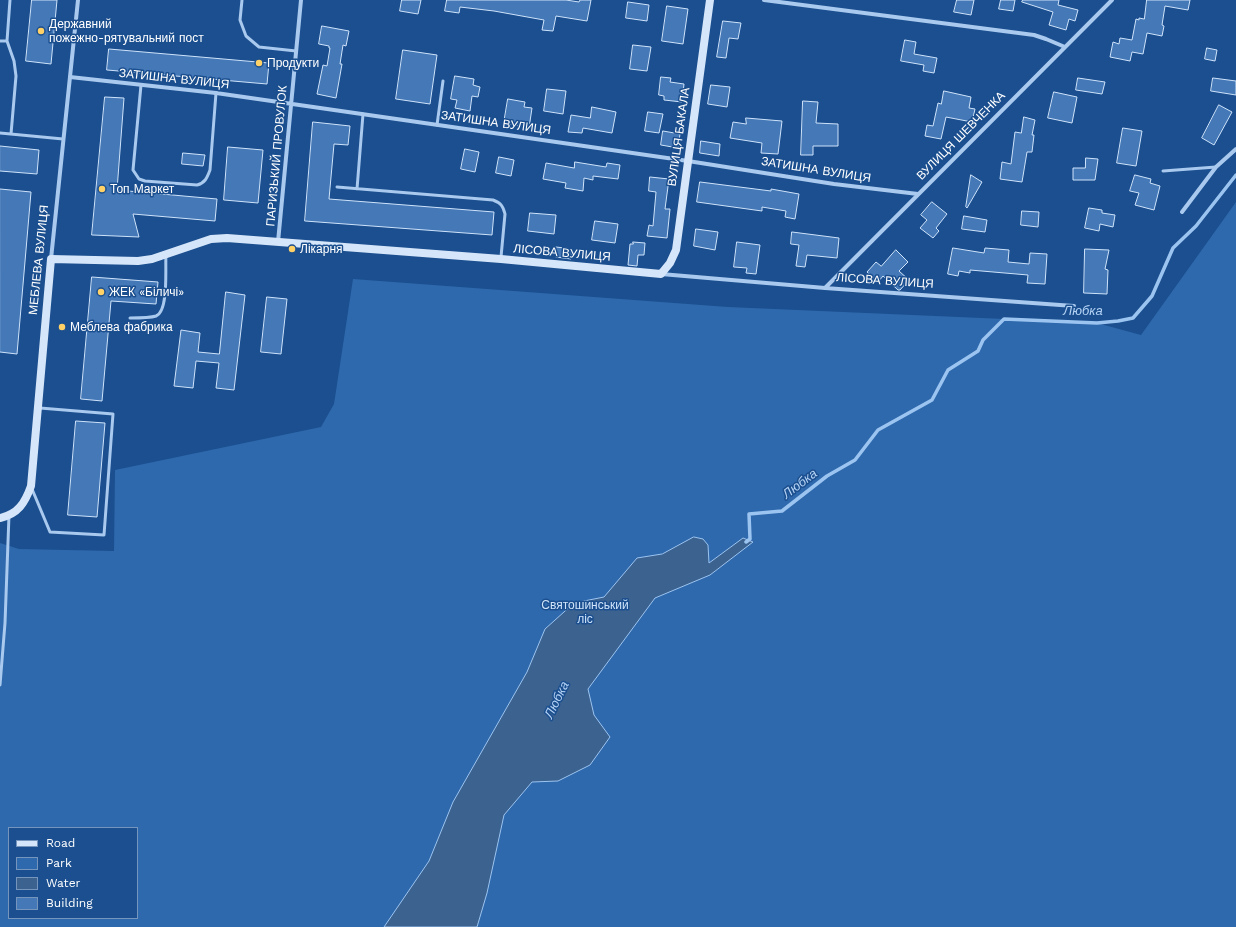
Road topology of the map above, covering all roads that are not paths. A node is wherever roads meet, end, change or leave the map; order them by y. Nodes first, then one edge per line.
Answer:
1 (10, 0) edge
2 (78, 0) edge
3 (242, 0) edge
4 (301, 0) edge
5 (710, 0) edge
6 (764, 0) edge
7 (1112, 0) edge
8 (0, 41) edge
9 (7, 42) junction
10 (1065, 47) junction
11 (296, 51) junction
12 (70, 77) junction
13 (444, 81) dead end
14 (141, 85) junction
15 (216, 93) junction
16 (292, 104) junction
17 (363, 114) junction
18 (437, 125) junction
19 (0, 133) edge
20 (11, 134) junction
21 (63, 140) junction
22 (1236, 149) edge
23 (688, 161) junction
24 (1216, 167) junction
25 (1163, 171) dead end
26 (337, 187) dead end
27 (357, 189) junction
28 (918, 194) junction
29 (1182, 212) dead end
30 (278, 242) junction
31 (166, 254) junction
32 (51, 259) junction
33 (501, 259) junction
34 (661, 274) junction
35 (825, 288) junction
36 (1074, 306) dead end
37 (130, 318) dead end
38 (38, 408) junction
39 (31, 486) junction
40 (9, 515) junction
41 (0, 518) edge
42 (0, 685) edge

1 - 9 lane
2 - 12 street, МЕБЛЕВА ВУЛИЦЯ
3 - 11 lane
4 - 11 street, ПАРИЗЬКИЙ ПРОВУЛОК
5 - 23 street, ВУЛИЦЯ БАКАЛА
6 - 10 street
7 - 10 street, ВУЛИЦЯ ШЕВЧЕНКА
8 - 9 lane
9 - 20 lane
10 - 28 street, ВУЛИЦЯ ШЕВЧЕНКА
11 - 16 street, ПАРИЗЬКИЙ ПРОВУЛОК
12 - 14 street, ЗАТИШНА ВУЛИЦЯ
12 - 21 street, МЕБЛЕВА ВУЛИЦЯ
13 - 18 lane
14 - 15 street, ЗАТИШНА ВУЛИЦЯ
14 - 15 lane
15 - 16 street, ЗАТИШНА ВУЛИЦЯ
16 - 17 street, ЗАТИШНА ВУЛИЦЯ
16 - 30 street, ПАРИЗЬКИЙ ПРОВУЛОК
17 - 18 street, ЗАТИШНА ВУЛИЦЯ
17 - 27 lane
18 - 23 street, ЗАТИШНА ВУЛИЦЯ
19 - 20 lane
20 - 21 lane
21 - 32 street, МЕБЛЕВА ВУЛИЦЯ
22 - 24 street
23 - 28 street, ЗАТИШНА ВУЛИЦЯ
23 - 34 street, ВУЛИЦЯ БАКАЛА
24 - 25 lane
24 - 29 street
26 - 27 lane
27 - 33 lane
28 - 35 street, ВУЛИЦЯ ШЕВЧЕНКА
30 - 31 street, ЛІСОВА ВУЛИЦЯ
30 - 33 street, ЛІСОВА ВУЛИЦЯ
31 - 32 street, ЛІСОВА ВУЛИЦЯ
31 - 37 lane
32 - 38 street, МЕБЛЕВА ВУЛИЦЯ
33 - 34 street, ЛІСОВА ВУЛИЦЯ
34 - 35 street, ЛІСОВА ВУЛИЦЯ
35 - 36 street, ЛІСОВА ВУЛИЦЯ
38 - 39 street, МЕБЛЕВА ВУЛИЦЯ
38 - 39 lane
39 - 40 street, МЕБЛЕВА ВУЛИЦЯ
40 - 41 street
40 - 42 lane

